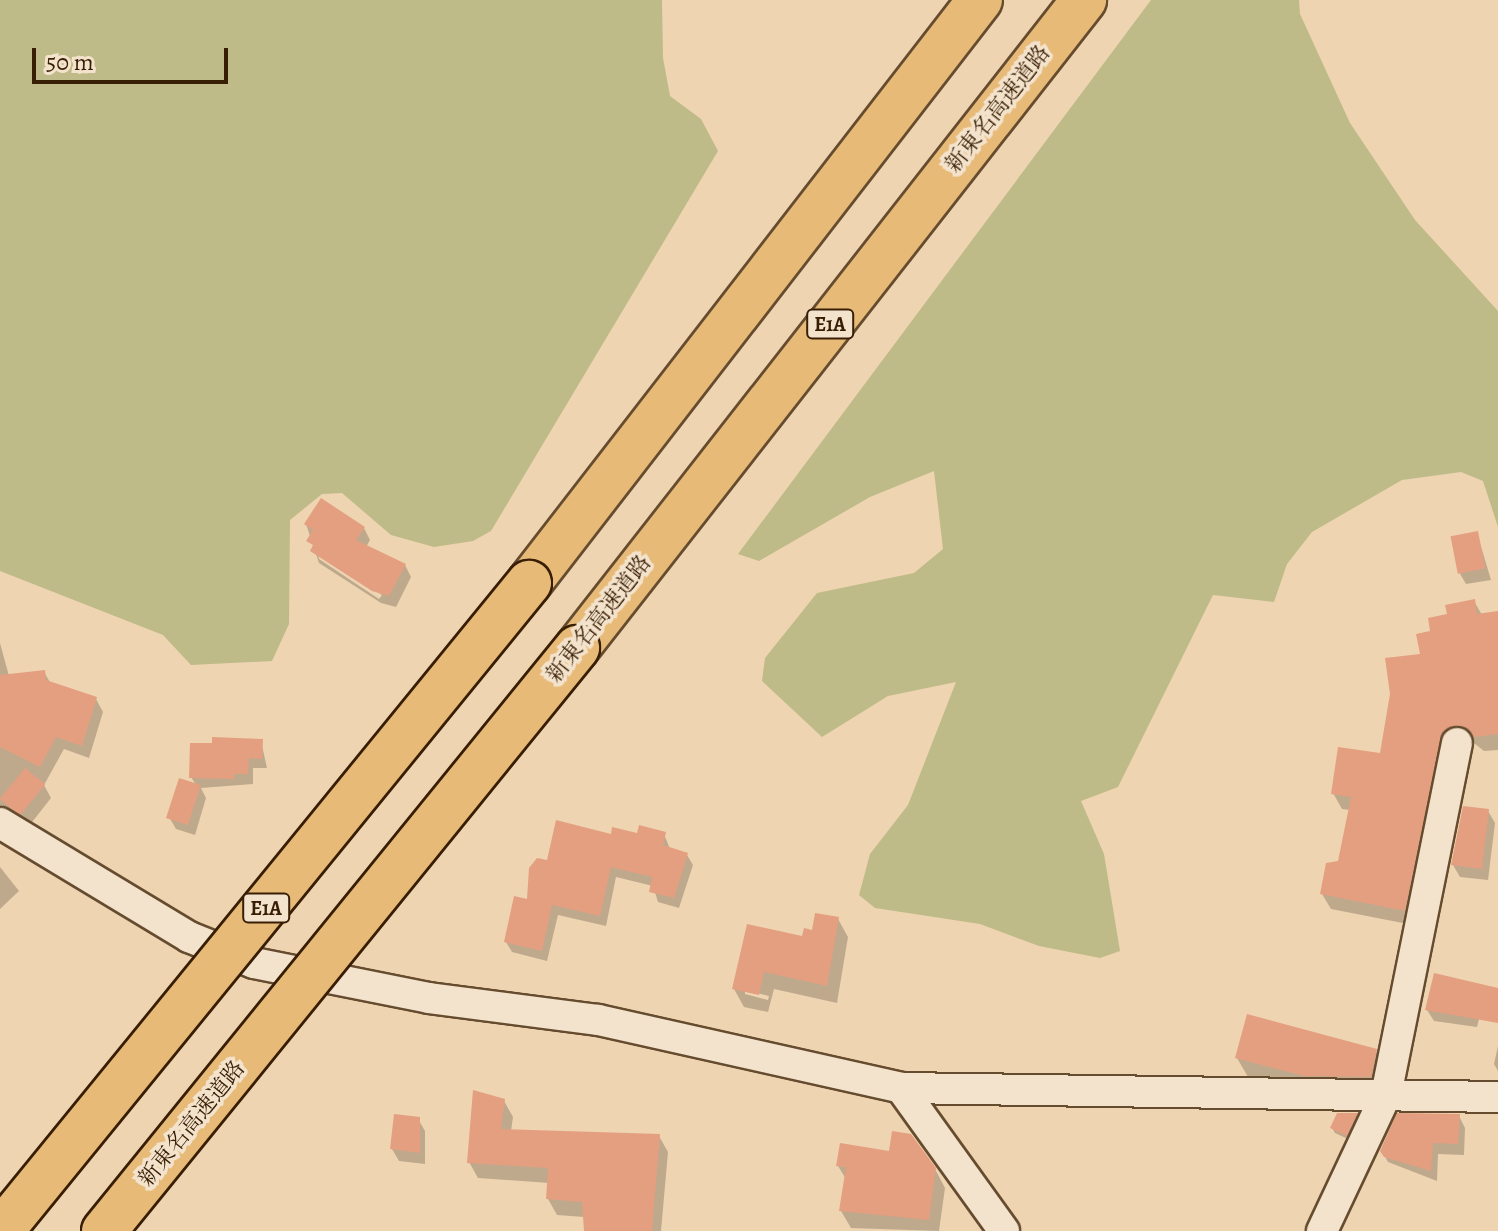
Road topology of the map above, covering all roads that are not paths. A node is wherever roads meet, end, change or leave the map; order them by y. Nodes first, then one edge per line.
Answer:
1 (980, 0) edge
2 (1084, 0) edge
3 (1457, 743) dead end
4 (0, 823) edge
5 (901, 1088) junction
6 (1386, 1095) junction
7 (1498, 1097) edge
8 (1, 1231) edge
9 (104, 1231) edge
10 (1004, 1231) edge
11 (1322, 1231) edge

1 - 8 highway, E1A, bridge
2 - 9 highway, 新東名高速道路 / E1A, bridge
3 - 6 street
4 - 5 street
5 - 6 street
5 - 10 street
6 - 7 street
6 - 11 street

